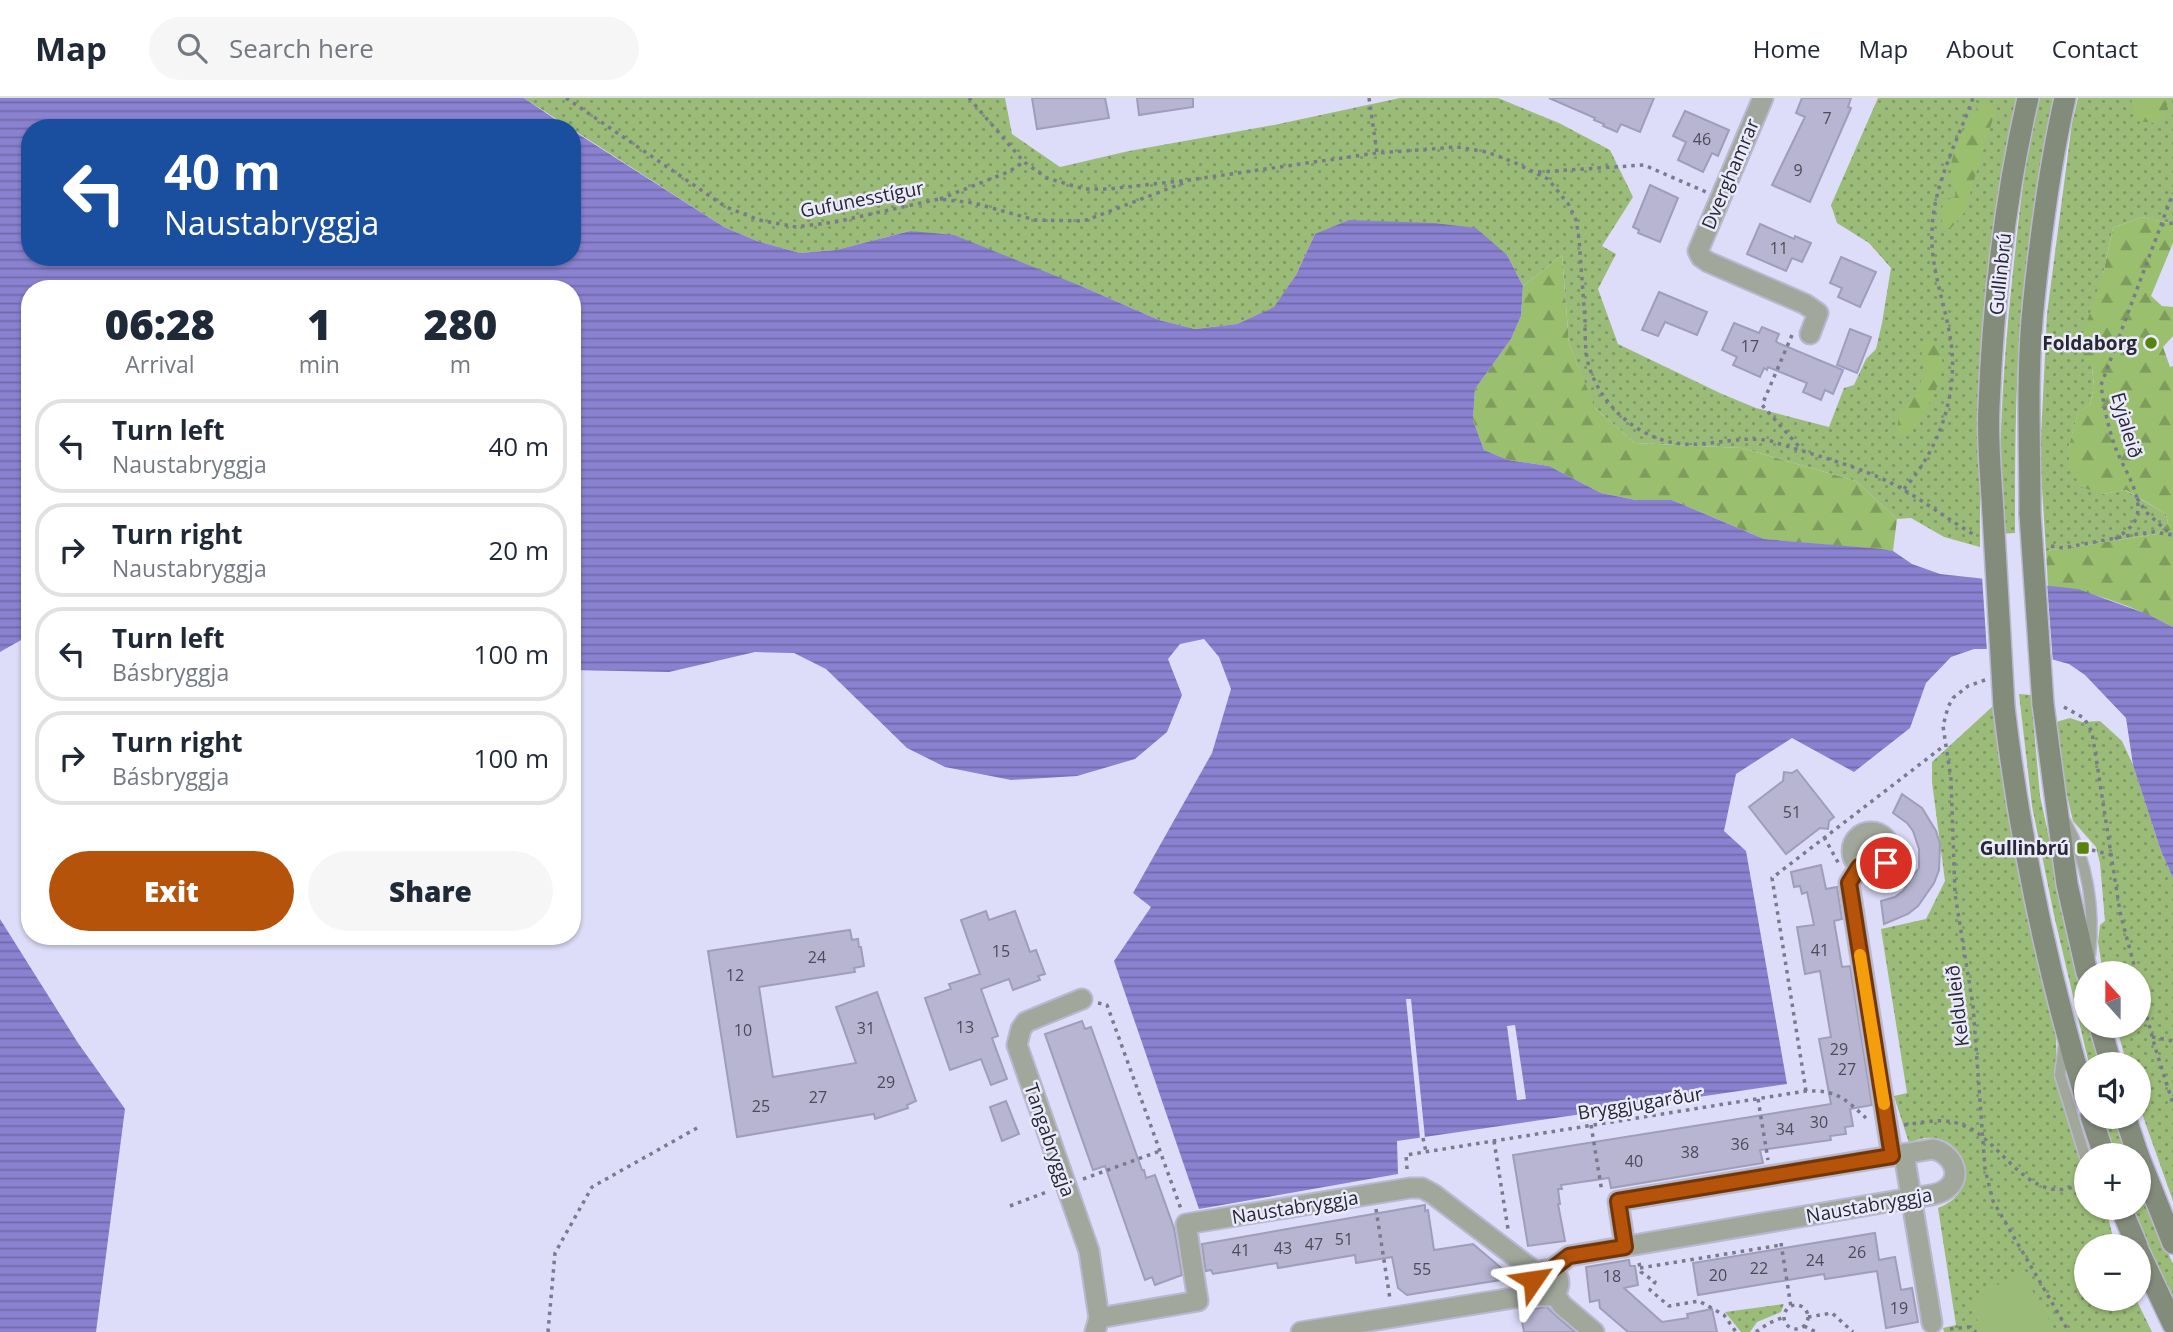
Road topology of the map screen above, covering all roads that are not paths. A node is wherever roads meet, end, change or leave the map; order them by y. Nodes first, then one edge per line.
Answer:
1 (2028, 98) edge
2 (2065, 98) edge
3 (1754, 101) edge
4 (1810, 334) dead end
5 (1854, 875) road end
6 (2085, 961) edge
7 (1082, 999) road end
8 (2066, 1034) junction
9 (2074, 1060) edge
10 (2079, 1143) edge
11 (1898, 1155) junction
12 (2151, 1188) edge
13 (1912, 1198) junction
14 (2173, 1243) edge
15 (1631, 1246) junction
16 (2151, 1279) edge
17 (1545, 1282) junction
18 (2151, 1283) edge
19 (1198, 1301) joint
20 (2173, 1324) edge
21 (1097, 1325) edge
22 (1939, 1327) road end
23 (1301, 1332) edge
24 (1594, 1332) edge
25 (2166, 1332) edge

1 - 8 main road, Gullinbrú, bridge
2 - 6 main road, Gullinbrú, bridge
3 - 4 street, Dverghamrar
5 - 11 street
7 - 21 street, Tangabryggja
8 - 9 main road, Gullinbrú
8 - 10 lane, Gullinbrú
11 - 13 street
11 - 13 street, Naustabryggja
11 - 15 street, Naustabryggja
12 - 14 main road
13 - 15 street, Naustabryggja
13 - 22 street
15 - 17 street, Naustabryggja
16 - 20 main road
17 - 19 street, Naustabryggja
17 - 23 street, Naustabryggja
17 - 24 street
18 - 25 main road
19 - 21 street, Tangabryggja

